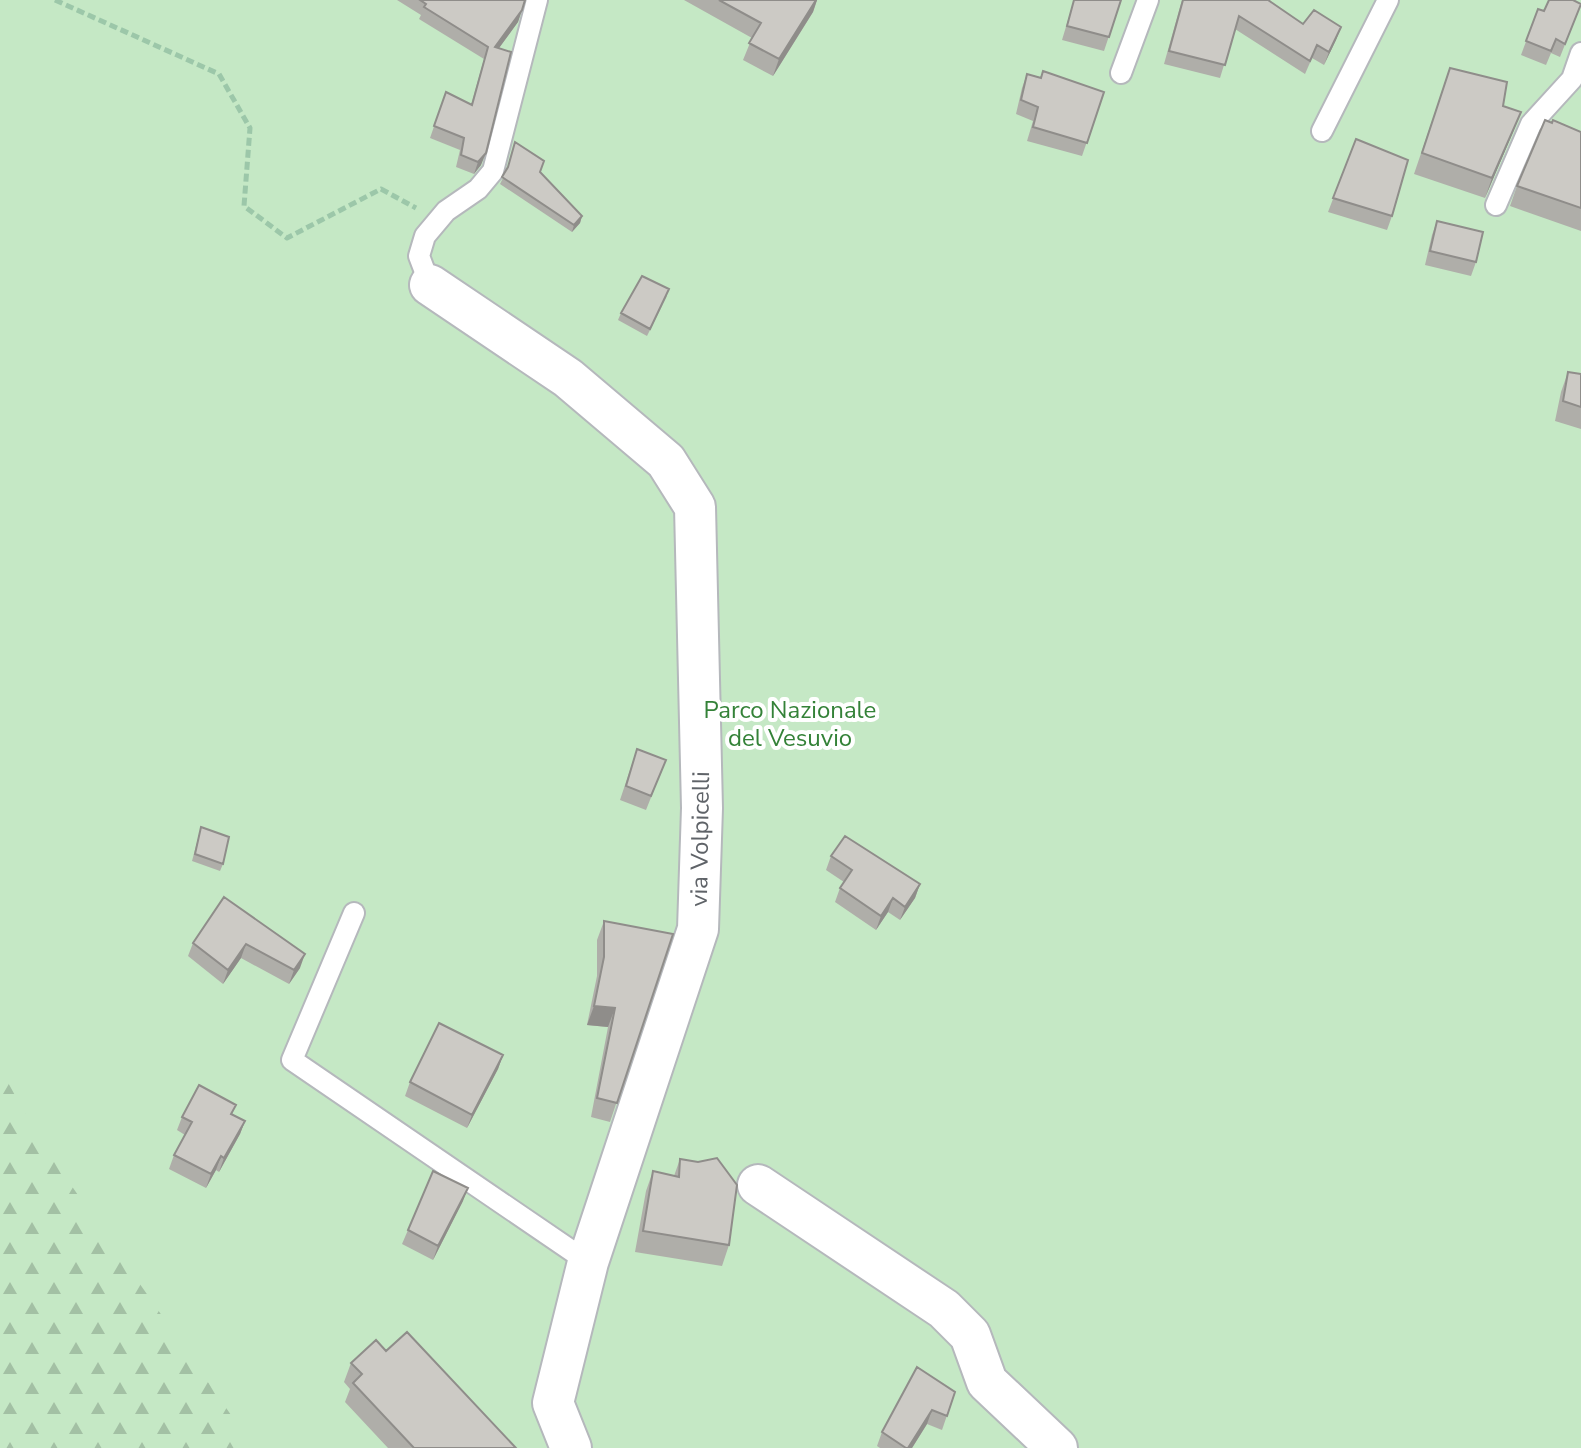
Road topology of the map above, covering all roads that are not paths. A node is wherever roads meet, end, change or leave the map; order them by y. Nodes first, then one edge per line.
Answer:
1 (537, 0) edge
2 (1148, 0) edge
3 (1388, 0) edge
4 (1581, 53) edge
5 (1121, 73) dead end
6 (1322, 131) dead end
7 (1496, 205) dead end
8 (430, 285) joint
9 (354, 913) dead end
10 (758, 1185) dead end
11 (588, 1262) junction
12 (571, 1448) edge
13 (1057, 1448) edge

1 - 8 lane
2 - 5 lane
3 - 6 lane
4 - 7 lane
8 - 11 street, via Volpicelli
9 - 11 lane
10 - 13 street
11 - 12 street, via Volpicelli

